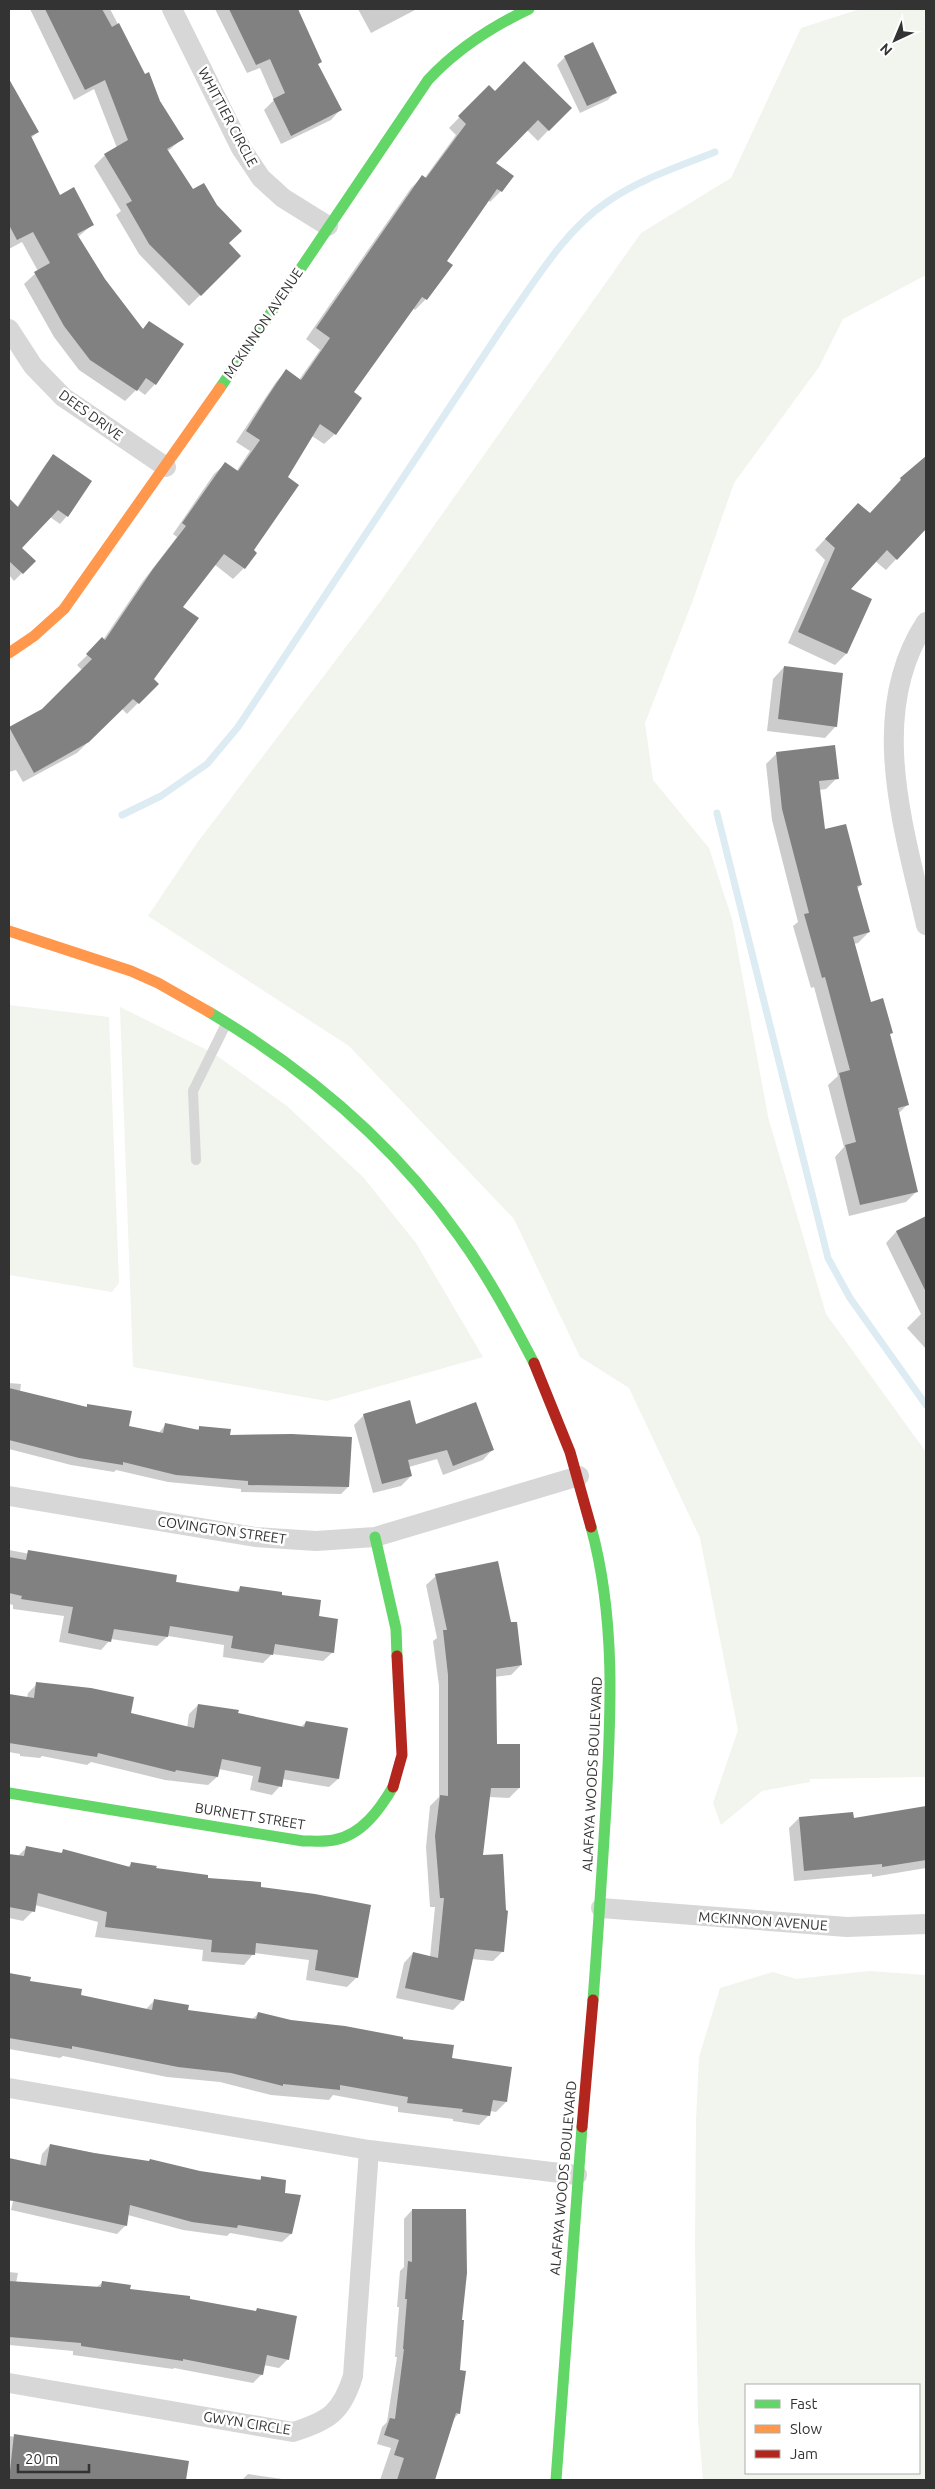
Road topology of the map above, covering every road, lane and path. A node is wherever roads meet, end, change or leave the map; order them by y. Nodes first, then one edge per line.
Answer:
1 (172, 9) edge
2 (529, 9) edge
3 (506, 14) edge
4 (328, 226) junction
5 (9, 329) edge
6 (166, 467) junction
7 (926, 622) edge
8 (9, 653) edge
9 (926, 925) edge
10 (9, 932) edge
11 (227, 1022) junction
12 (196, 1160) dead end
13 (579, 1476) junction
14 (9, 1496) edge
15 (375, 1538) junction
16 (9, 1793) edge
17 (601, 1908) junction
18 (926, 1924) edge
19 (9, 2088) edge
20 (369, 2150) junction
21 (577, 2175) junction
22 (9, 2383) edge
23 (556, 2480) edge

1 - 4 street, WHITTIER CIRCLE
2 - 3 street, MCKINNON AVENUE
3 - 4 street, MCKINNON AVENUE
4 - 6 street, MCKINNON AVENUE
5 - 6 street, DEES DRIVE
6 - 8 street, MCKINNON AVENUE
7 - 9 street
10 - 11 street, ALAFAYA WOODS BOULEVARD
11 - 12 lane
11 - 13 street, ALAFAYA WOODS BOULEVARD
13 - 15 street, COVINGTON STREET
13 - 17 street, ALAFAYA WOODS BOULEVARD
14 - 15 street, COVINGTON STREET
15 - 16 street, BURNETT STREET
17 - 18 street, MCKINNON AVENUE
17 - 21 street, ALAFAYA WOODS BOULEVARD
19 - 20 street
20 - 21 street
20 - 22 street, GWYN CIRCLE
21 - 23 street, ALAFAYA WOODS BOULEVARD

